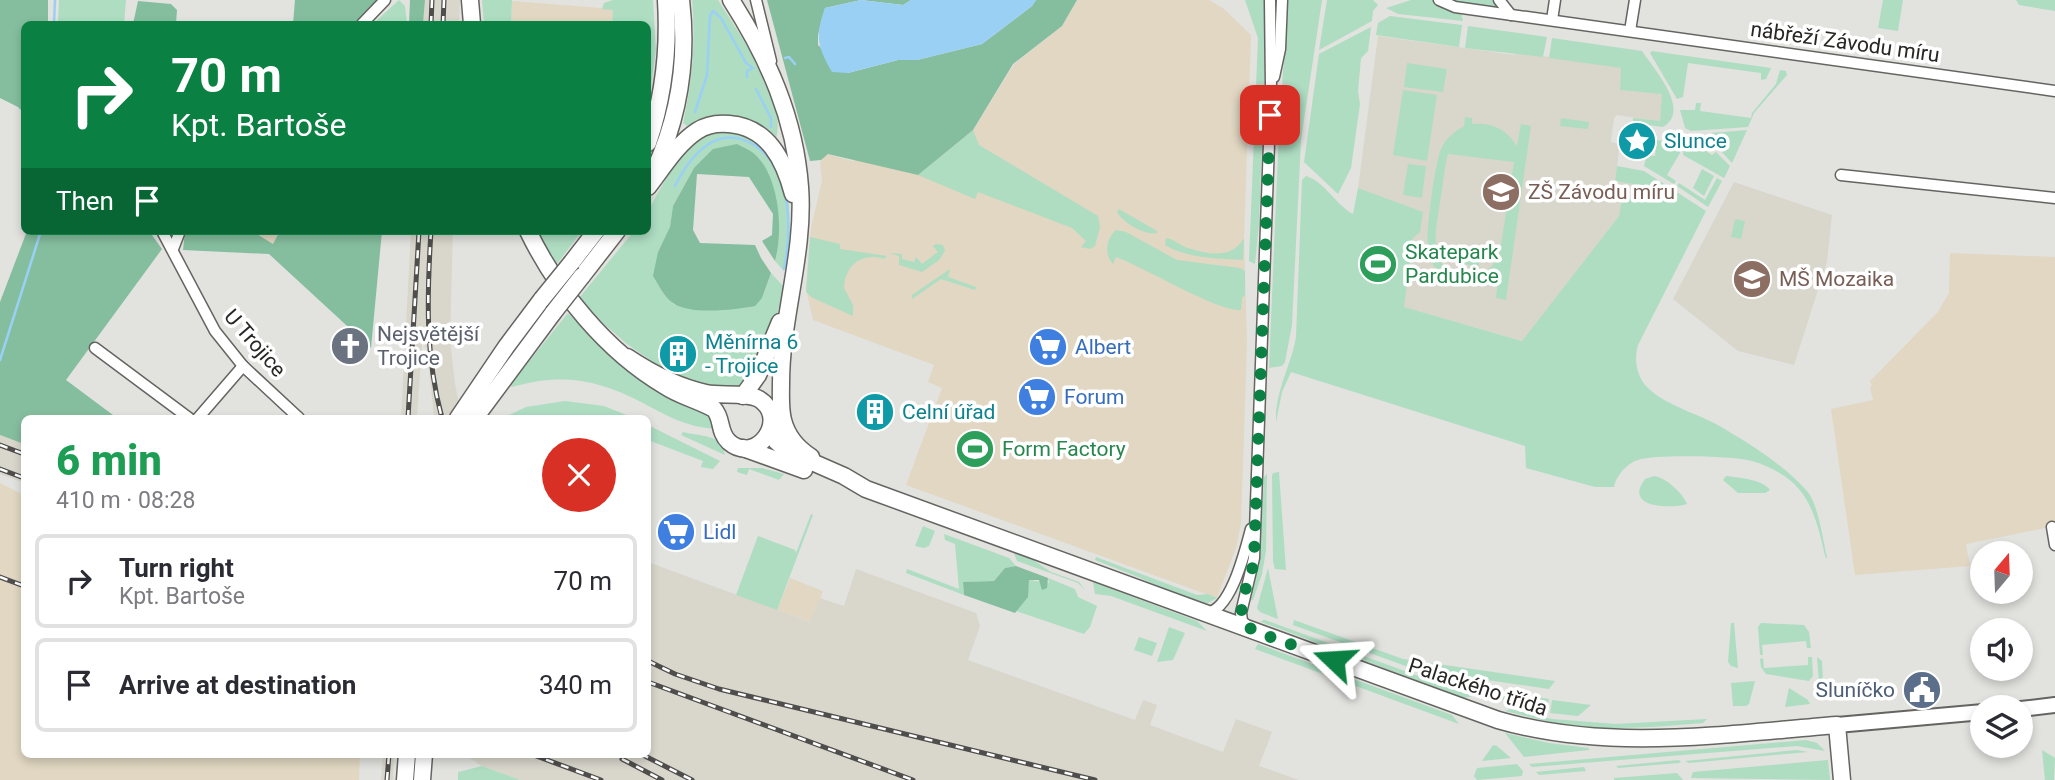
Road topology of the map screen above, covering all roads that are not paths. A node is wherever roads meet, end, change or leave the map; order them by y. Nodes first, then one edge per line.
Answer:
1 (385, 0) edge
2 (470, 0) edge
3 (476, 0) edge
4 (664, 0) edge
5 (681, 0) edge
6 (731, 0) edge
7 (756, 0) edge
8 (1270, 0) edge
9 (1277, 0) edge
10 (1282, 0) edge
11 (1440, 0) edge
12 (1499, 0) edge
13 (1555, 0) edge
14 (1634, 0) edge
15 (1511, 15) junction
16 (1552, 20) junction
17 (365, 21) edge
18 (473, 21) edge
19 (473, 21) edge
20 (1630, 31) junction
21 (773, 75) junction
22 (1271, 88) junction
23 (2055, 91) edge
24 (788, 118) junction
25 (651, 132) edge
26 (776, 152) junction
27 (1841, 175) dead end
28 (651, 179) edge
29 (651, 182) edge
30 (2055, 198) edge
31 (164, 235) edge
32 (178, 235) edge
33 (530, 235) edge
34 (593, 235) edge
35 (614, 235) edge
36 (173, 249) junction
37 (796, 259) junction
38 (790, 300) junction
39 (784, 337) junction
40 (95, 348) dead end
41 (627, 357) junction
42 (243, 366) junction
43 (742, 396) junction
44 (185, 415) edge
45 (201, 415) edge
46 (296, 415) edge
47 (465, 415) edge
48 (466, 415) edge
49 (720, 419) junction
50 (772, 424) junction
51 (740, 448) junction
52 (844, 476) junction
53 (866, 489) junction
54 (1254, 511) junction
55 (2052, 527) dead end
56 (2055, 545) edge
57 (1227, 597) junction
58 (1242, 603) junction
59 (1200, 612) junction
60 (1227, 621) junction
61 (1254, 631) junction
62 (2055, 705) edge
63 (2033, 708) edge
64 (1970, 713) edge
65 (1837, 725) junction
66 (407, 758) edge
67 (424, 758) edge
68 (405, 780) edge
69 (422, 780) edge
70 (1842, 780) edge

1 - 17 street
2 - 18 main road
3 - 19 main road
4 - 25 main road
5 - 28 main road
6 - 21 main road
7 - 21 street
8 - 22 street
9 - 22 street
10 - 22 street
11 - 15 street, nábřeží Závodu míru
12 - 15 street
13 - 16 street
14 - 20 street
15 - 16 street, nábřeží Závodu míru
16 - 20 street, nábřeží Závodu míru
20 - 23 street, nábřeží Závodu míru
21 - 24 main road
22 - 54 street
24 - 26 main road
24 - 37 main road
26 - 29 main road
26 - 37 main road
27 - 30 street
31 - 36 street, U Trojice
32 - 36 street
33 - 41 main road
34 - 47 main road, bridge
35 - 48 main road, bridge
36 - 42 street, U Trojice
37 - 38 main road
38 - 39 main road
38 - 43 main road
39 - 50 main road
39 - 52 main road
40 - 44 street
41 - 43 main road
41 - 49 main road
42 - 45 street
42 - 46 street, U Trojice
43 - 49 main road
43 - 50 main road
49 - 51 main road
50 - 51 main road
50 - 52 main road, Palackého třída
51 - 53 main road, Palackého třída
52 - 53 main road, Palackého třída
53 - 59 main road, Palackého třída
54 - 57 street
54 - 58 street
55 - 56 street
57 - 59 street
57 - 60 street
58 - 60 street
58 - 61 street
59 - 60 main road, Palackého třída
60 - 61 main road, Palackého třída
61 - 65 main road, Palackého třída
62 - 63 street
64 - 65 street, Palackého třída
65 - 70 main road
66 - 68 main road
67 - 69 main road

